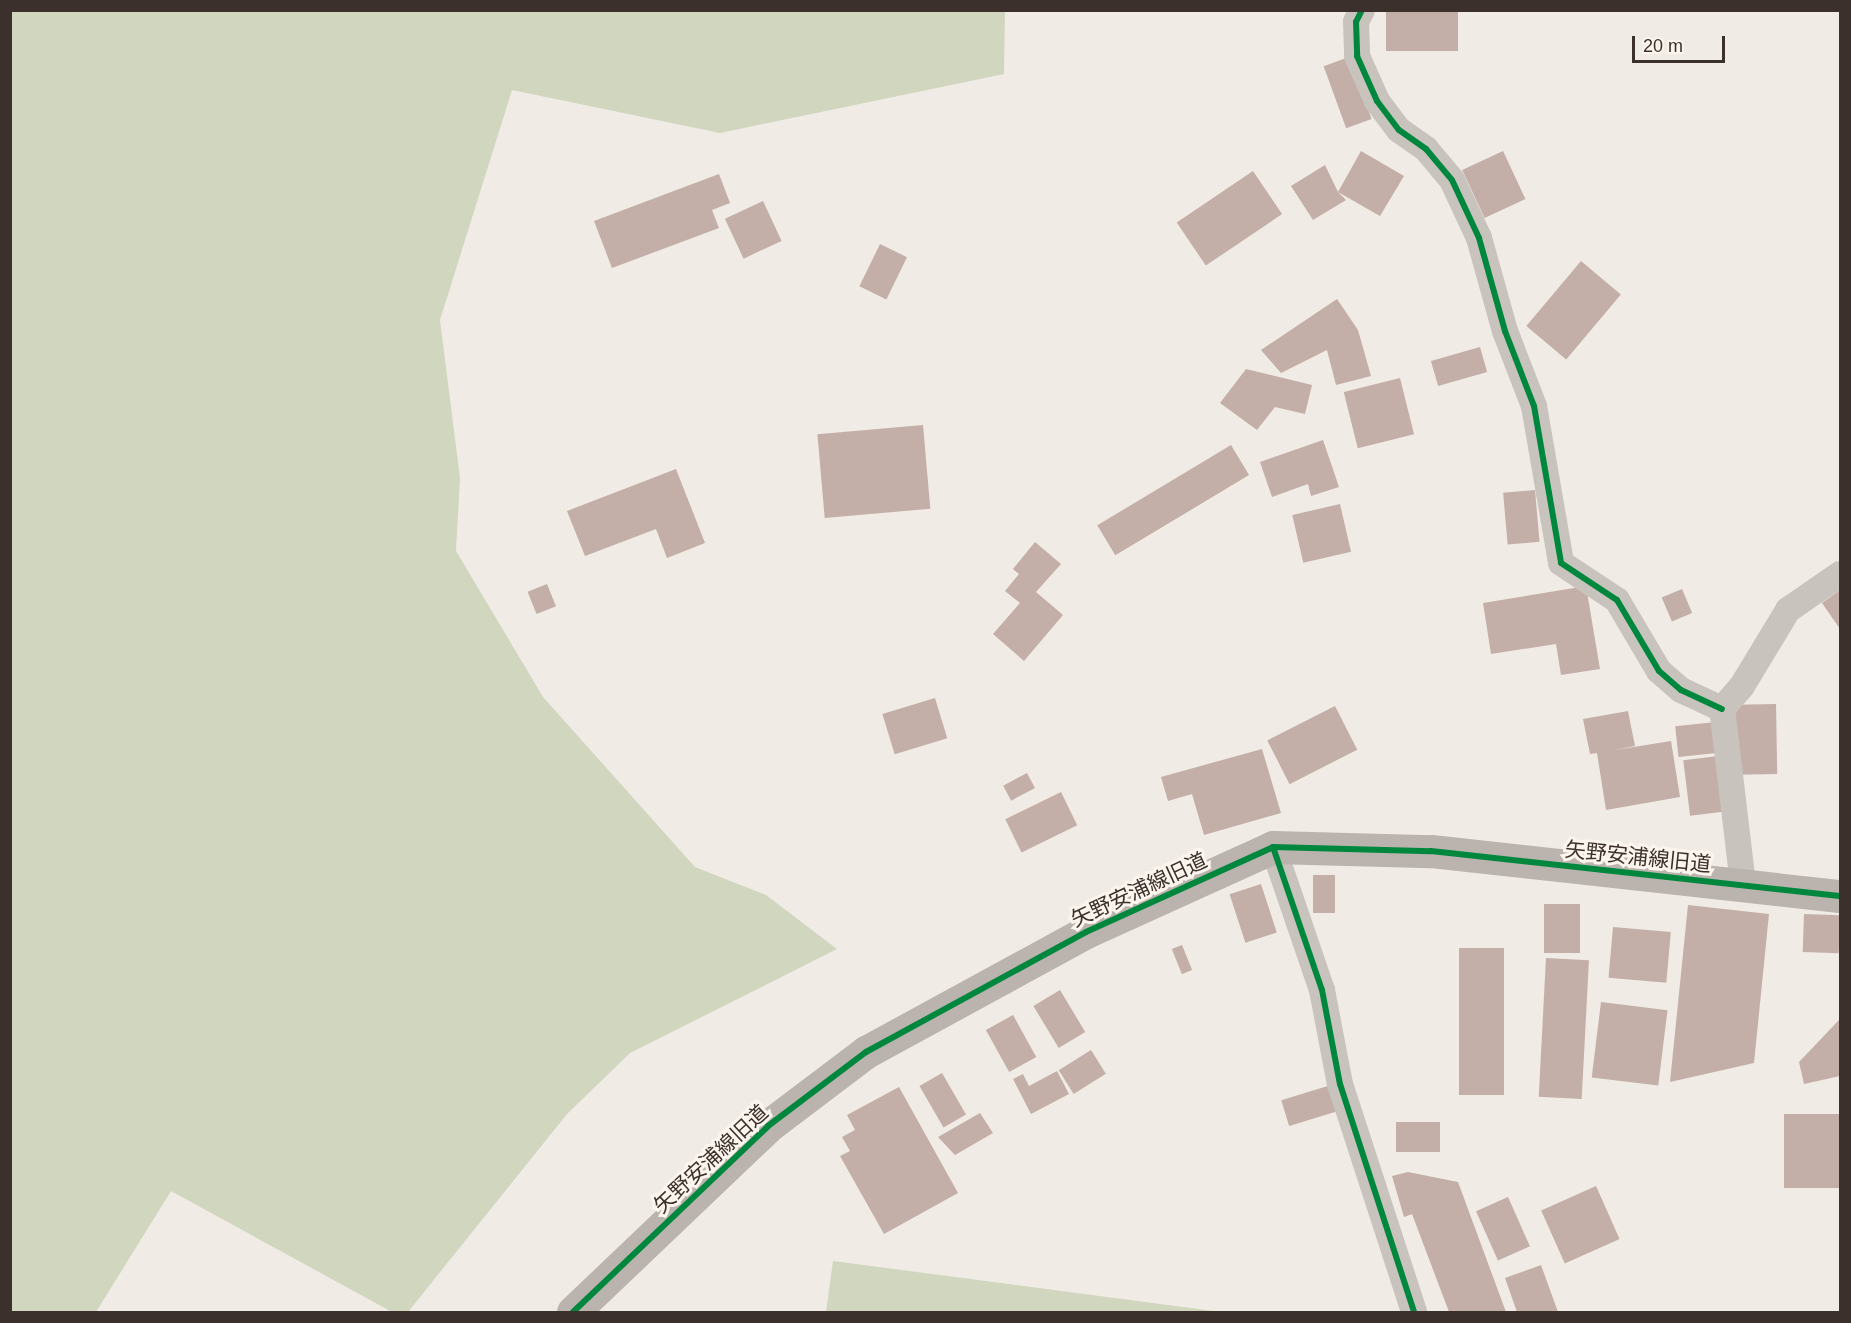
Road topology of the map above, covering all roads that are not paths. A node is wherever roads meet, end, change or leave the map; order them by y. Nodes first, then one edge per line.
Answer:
1 (1362, 10) edge
2 (1840, 574) edge
3 (1722, 709) junction
4 (1273, 847) junction
5 (1743, 884) junction
6 (1840, 896) edge
7 (573, 1312) edge
8 (1414, 1312) edge

1 - 3 street
2 - 3 street
3 - 5 street
4 - 5 street, 矢野安浦線旧道
4 - 7 street, 矢野安浦線旧道
4 - 8 street
5 - 6 street, 矢野安浦線旧道

